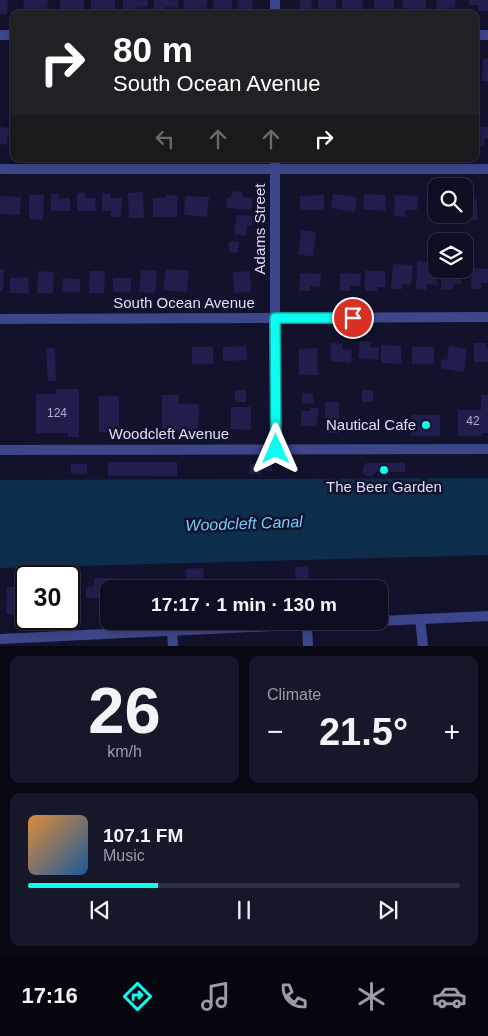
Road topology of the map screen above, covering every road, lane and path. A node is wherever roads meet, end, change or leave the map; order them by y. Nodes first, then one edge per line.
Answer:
1 (275, 164) edge
2 (0, 169) edge
3 (488, 169) edge
4 (488, 317) edge
5 (275, 318) junction
6 (0, 319) edge
7 (276, 449) junction
8 (488, 449) edge
9 (0, 450) edge
10 (488, 616) edge
11 (420, 620) junction
12 (388, 621) edge
13 (191, 630) edge
14 (307, 630) edge
15 (172, 631) junction
16 (0, 639) edge
17 (44, 641) edge
18 (173, 646) edge
19 (308, 646) edge
20 (422, 646) edge

1 - 2 street
1 - 3 street
1 - 5 street, Adams Street
4 - 5 street, South Ocean Avenue
5 - 6 street, South Ocean Avenue
5 - 7 street, Adams Street
7 - 8 street, Woodcleft Avenue
7 - 9 street, Woodcleft Avenue
10 - 11 street
11 - 12 street
11 - 20 street
13 - 15 street
14 - 19 street
15 - 17 street
15 - 18 street
16 - 17 street

